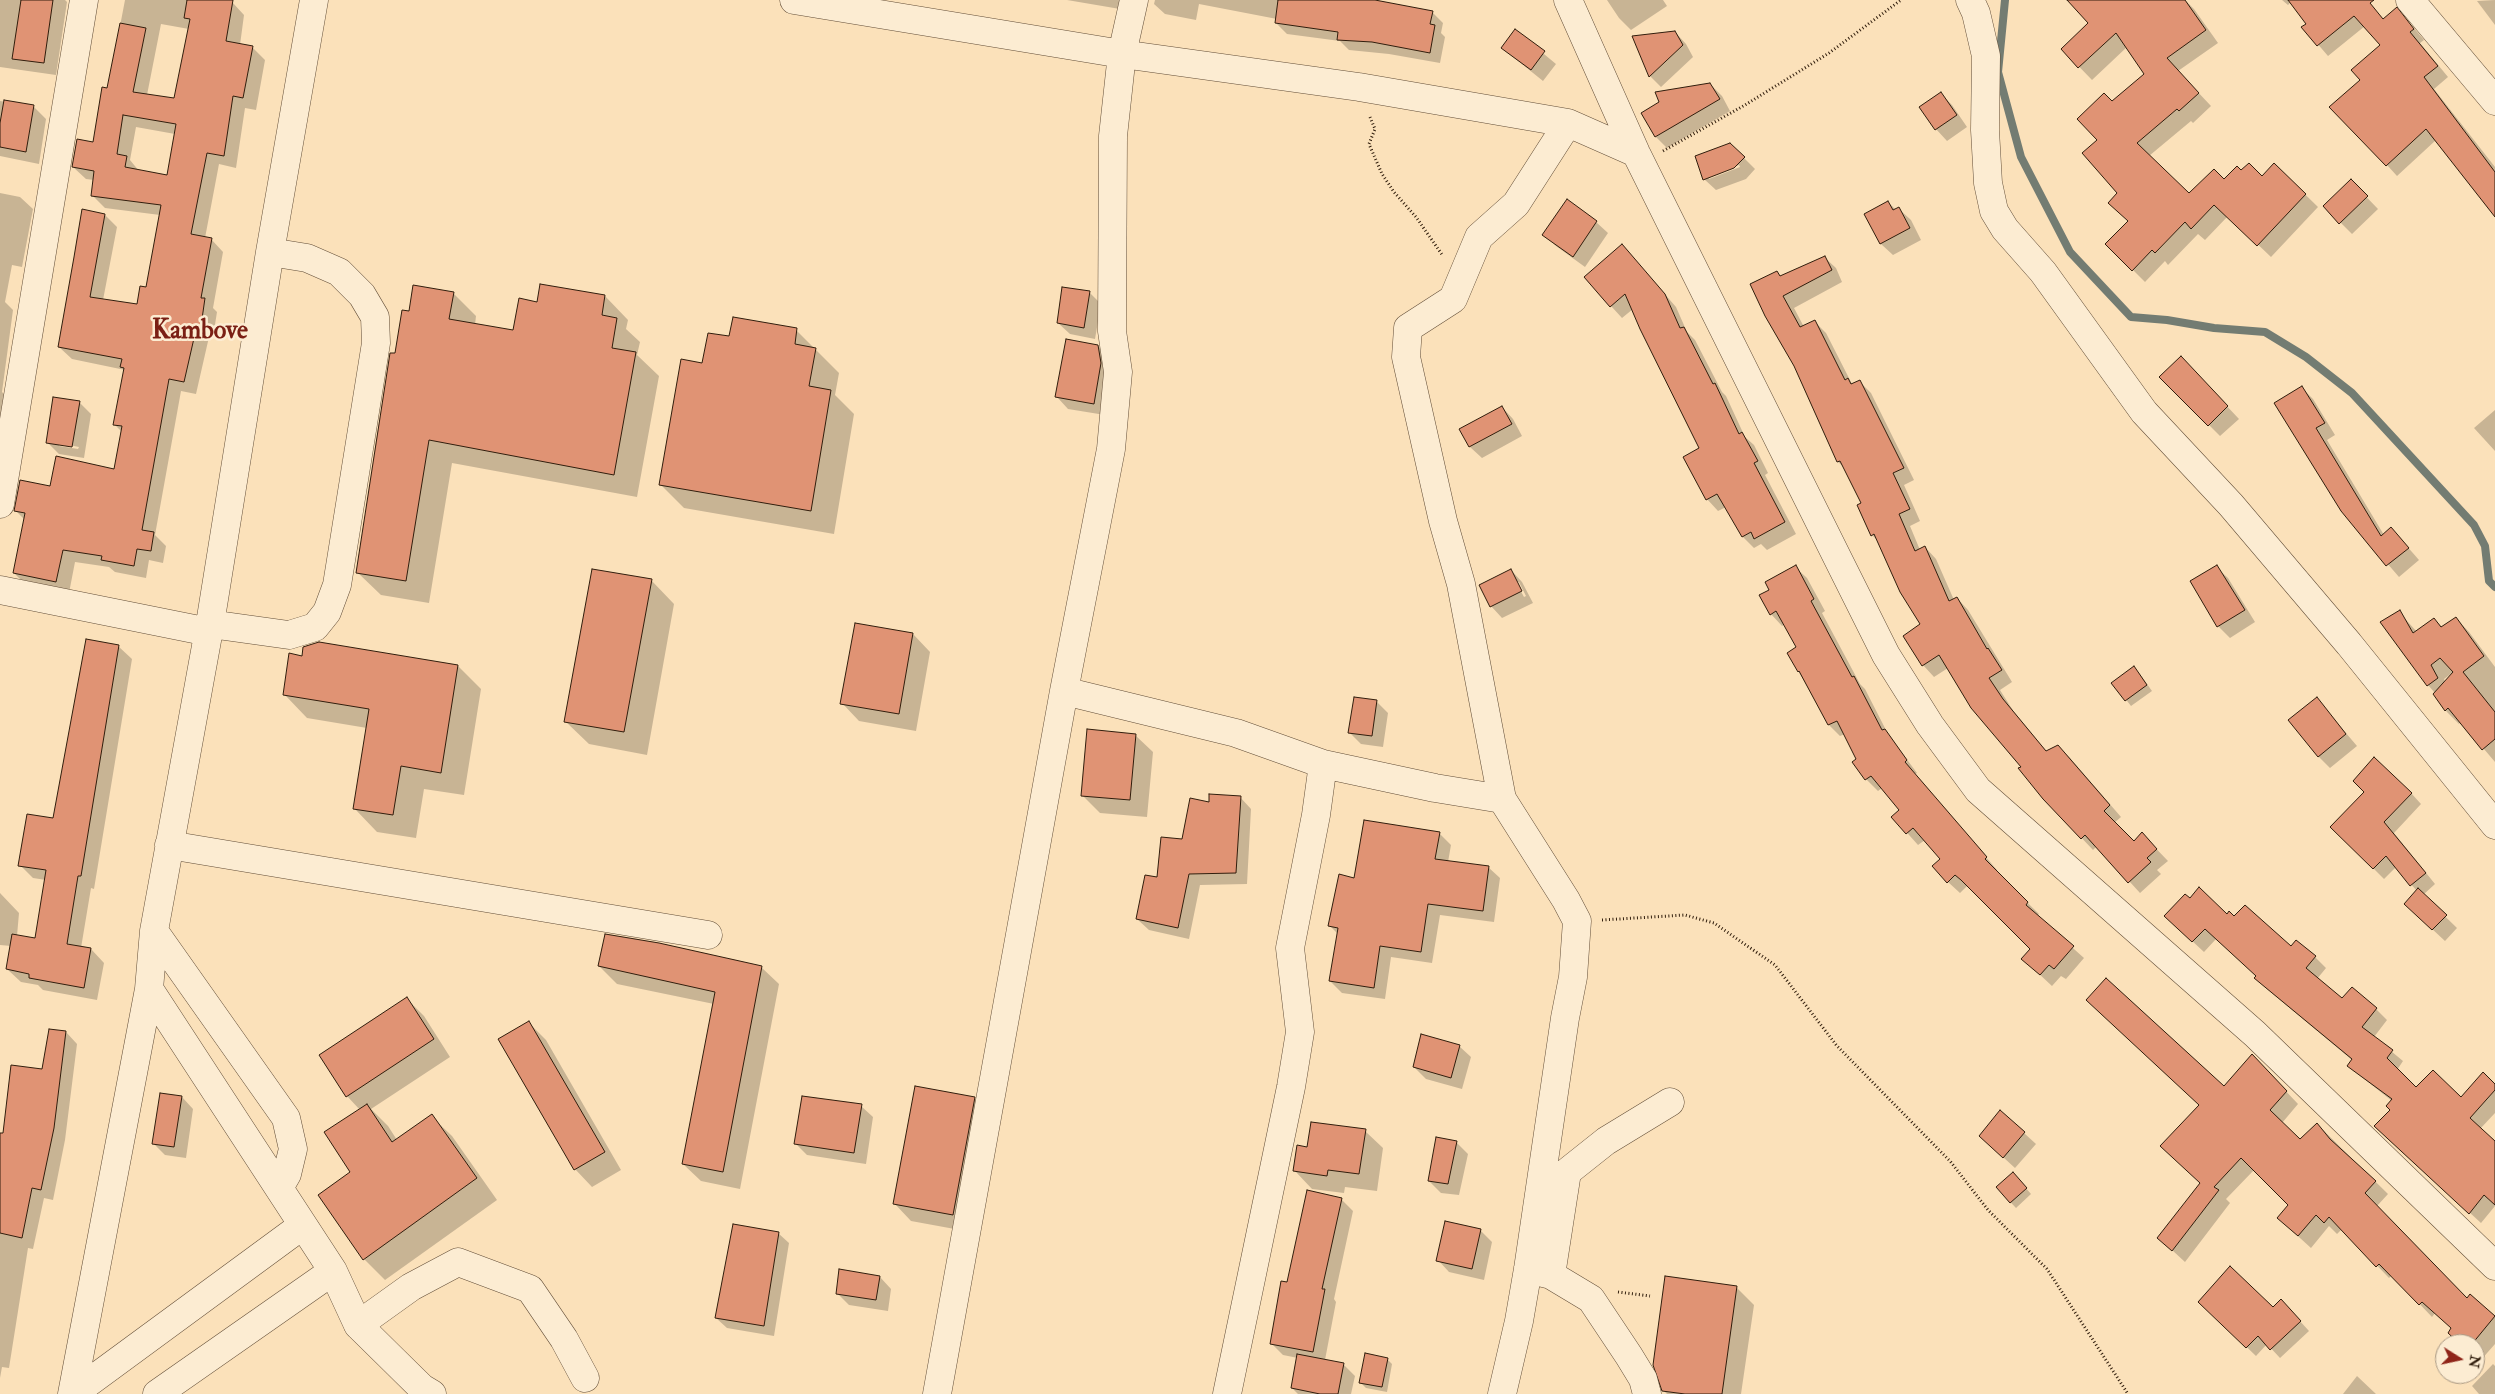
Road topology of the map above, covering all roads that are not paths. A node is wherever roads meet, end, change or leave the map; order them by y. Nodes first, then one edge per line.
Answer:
1 (84, 0) edge
2 (314, 0) edge
3 (794, 0) edge
4 (1134, 0) edge
5 (1568, 0) edge
6 (1970, 0) edge
7 (2420, 3) edge
8 (1122, 54) junction
9 (2495, 101) edge
10 (1568, 123) junction
11 (1636, 153) junction
12 (270, 252) junction
13 (0, 504) edge
14 (0, 590) edge
15 (210, 628) junction
16 (1064, 691) junction
17 (1323, 764) junction
18 (1502, 799) junction
19 (2495, 825) edge
20 (169, 845) junction
21 (154, 931) junction
22 (708, 935) dead end
23 (149, 989) junction
24 (1670, 1102) dead end
25 (279, 1188) junction
26 (303, 1225) junction
27 (2495, 1266) edge
28 (333, 1271) junction
29 (1540, 1272) junction
30 (358, 1325) junction
31 (585, 1378) dead end
32 (73, 1394) edge
33 (157, 1394) edge
34 (432, 1394) edge
35 (937, 1394) edge
36 (1226, 1394) edge
37 (1502, 1394) edge
38 (1647, 1394) edge

1 - 13 street
2 - 12 street
3 - 8 street
4 - 8 street
5 - 11 street
6 - 19 street
7 - 9 street
8 - 10 street
8 - 16 street
10 - 11 street
10 - 18 street
11 - 27 street
12 - 15 street
12 - 15 street
14 - 15 street
15 - 20 street
16 - 17 street
16 - 35 street
17 - 18 street
17 - 36 street
18 - 29 street
20 - 21 street
20 - 22 street
21 - 23 street
21 - 25 street
23 - 25 street
23 - 32 street
24 - 29 street
25 - 26 street
26 - 28 street
26 - 32 street
28 - 30 street
28 - 33 street
29 - 37 street
29 - 38 street
30 - 31 street
30 - 34 street

